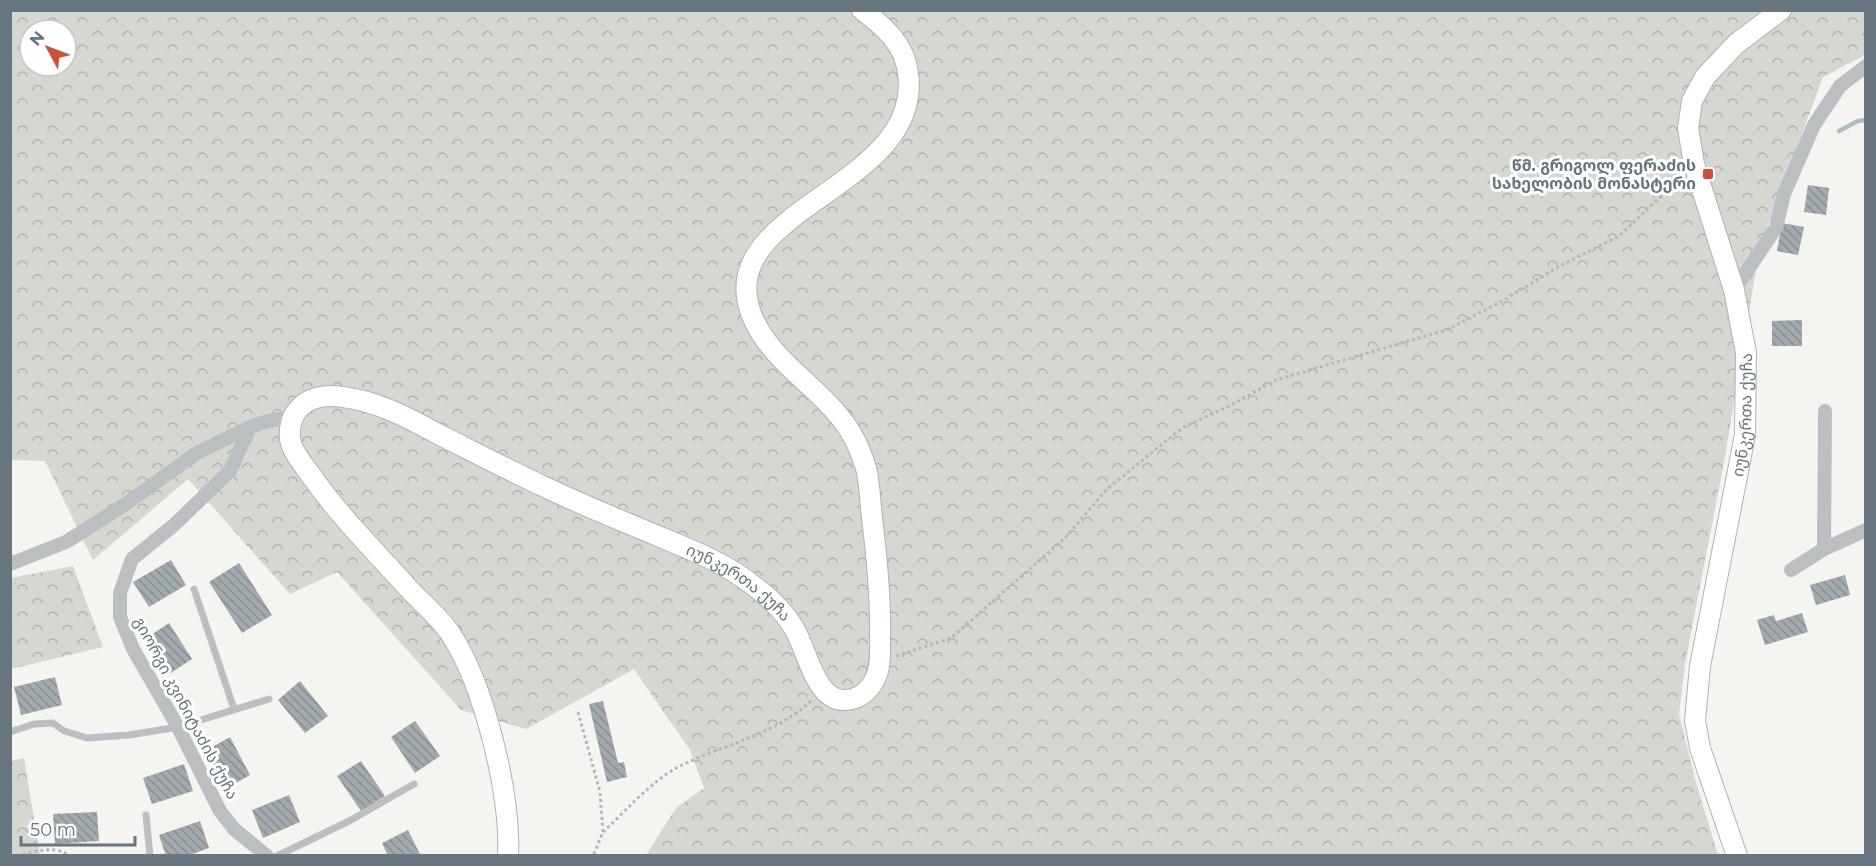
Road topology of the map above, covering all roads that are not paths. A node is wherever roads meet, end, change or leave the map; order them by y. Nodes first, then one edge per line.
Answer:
1 (862, 10) edge
2 (1781, 10) edge
3 (1866, 66) edge
4 (1734, 290) junction
5 (1825, 411) dead end
6 (292, 417) junction
7 (250, 427) junction
8 (1866, 530) edge
9 (1824, 549) junction
10 (10, 564) edge
11 (1791, 570) dead end
12 (194, 589) dead end
13 (269, 699) dead end
14 (234, 709) junction
15 (178, 727) junction
16 (10, 732) edge
17 (414, 784) dead end
18 (146, 815) dead end
19 (150, 855) edge
20 (267, 855) edge
21 (277, 855) edge
22 (508, 855) edge
23 (1737, 855) edge

1 - 6 main road, იუნკერთა ქუჩა
2 - 4 main road, იუნკერთა ქუჩა
3 - 4 street
4 - 23 main road, იუნკერთა ქუჩა
5 - 9 street
6 - 7 street
6 - 22 main road
7 - 10 street
7 - 15 street, გიორგი კვინიტაძის ქუჩა
8 - 9 street
9 - 11 street
12 - 14 lane
13 - 14 lane
14 - 15 lane
15 - 16 lane
15 - 20 street, გიორგი კვინიტაძის ქუჩა
17 - 21 lane
18 - 19 lane

